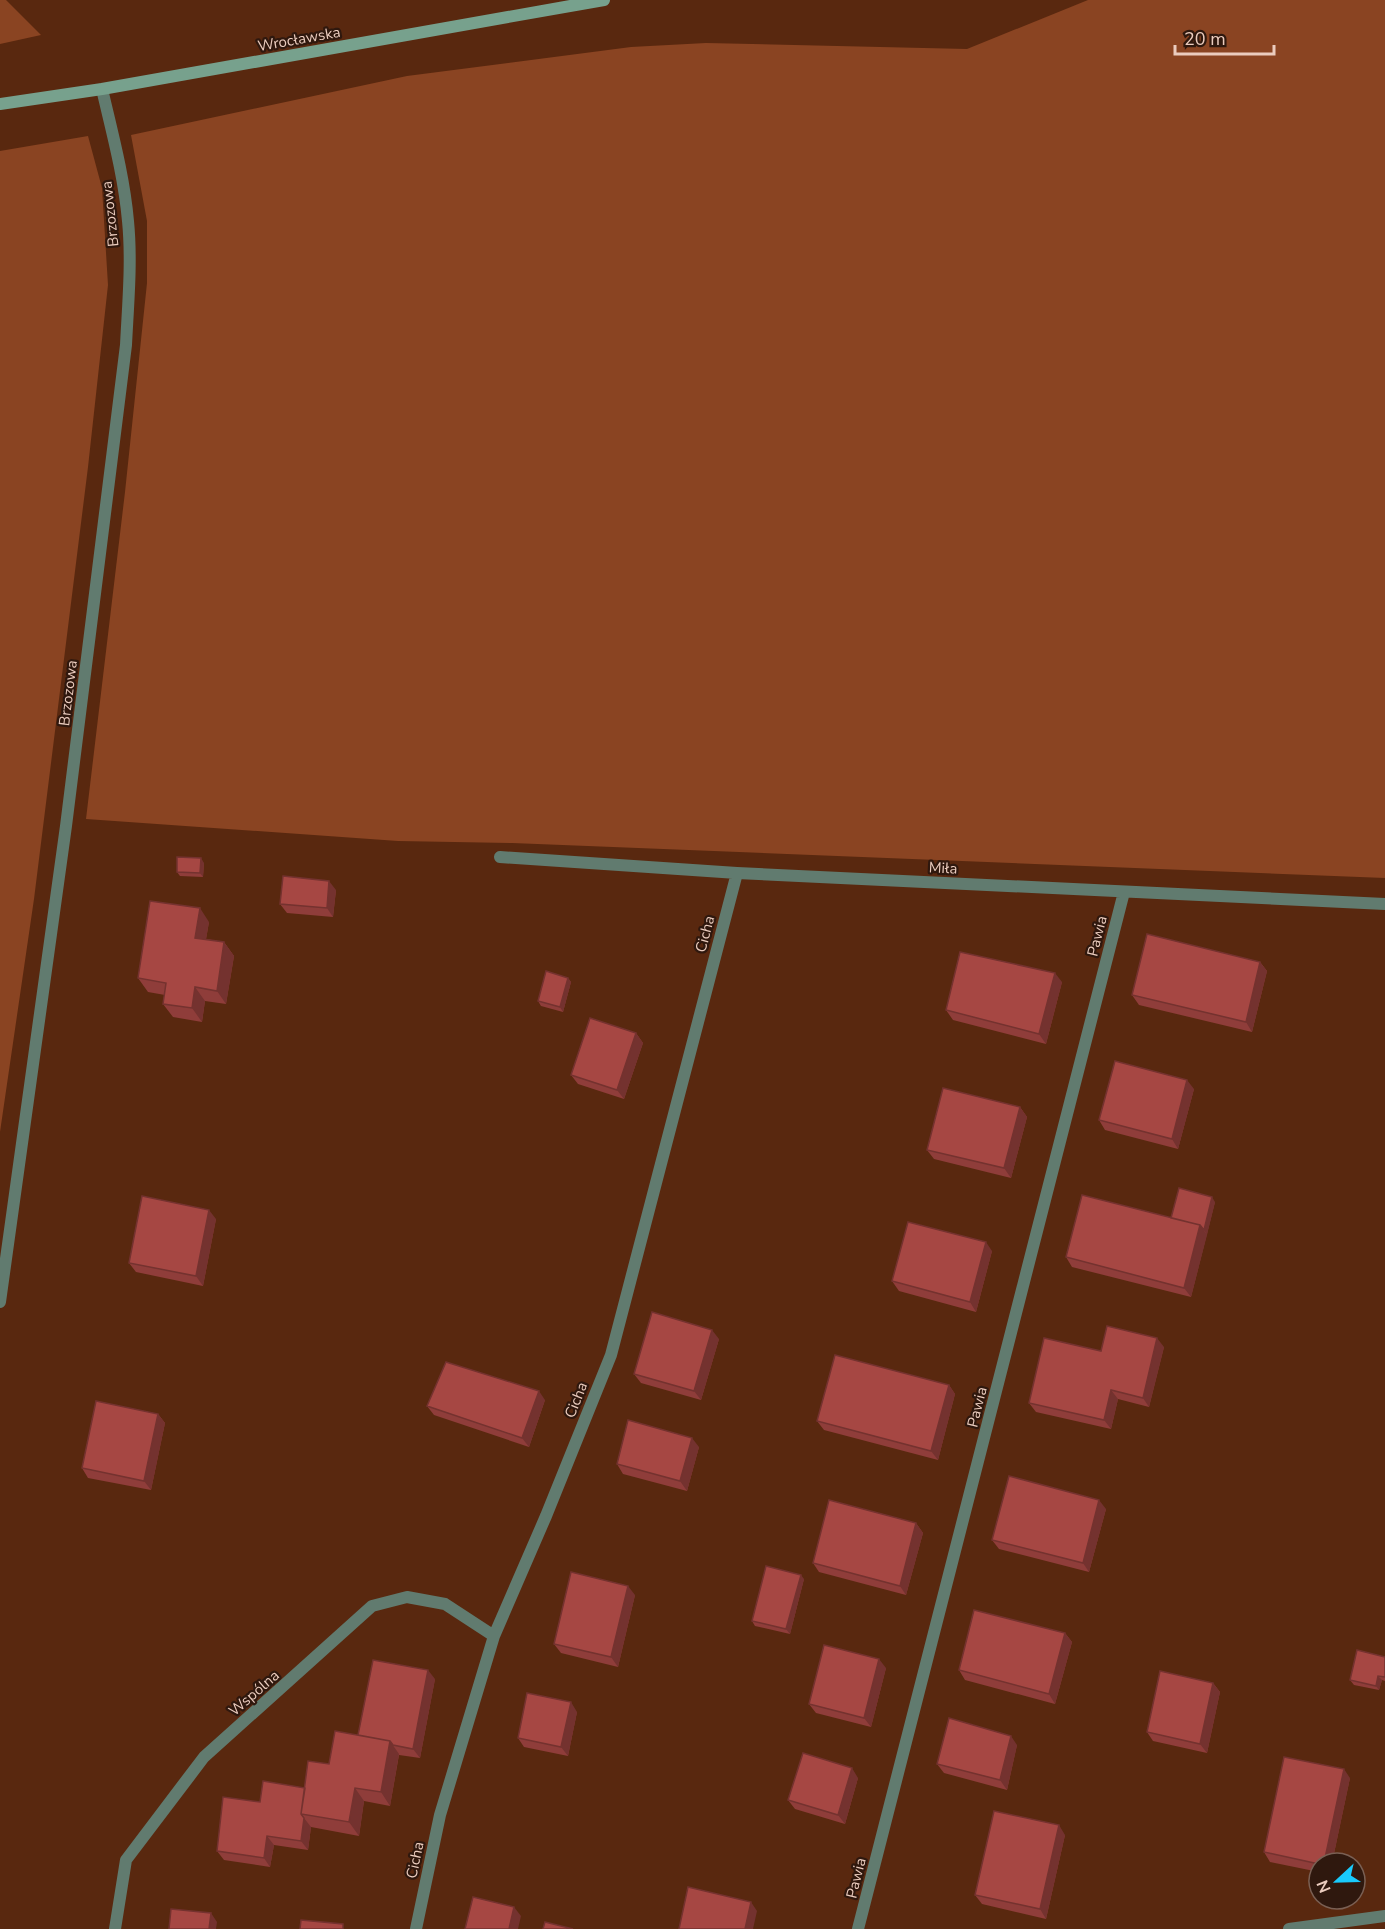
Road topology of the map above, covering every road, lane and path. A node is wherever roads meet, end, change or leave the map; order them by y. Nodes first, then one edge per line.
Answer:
1 (604, 0) edge
2 (102, 89) junction
3 (0, 104) edge
4 (500, 857) dead end
5 (737, 873) junction
6 (1124, 892) junction
7 (1385, 904) edge
8 (0, 1302) edge
9 (494, 1636) junction
10 (1385, 1916) edge
11 (115, 1929) edge
12 (417, 1929) edge
13 (858, 1929) edge
14 (1289, 1929) edge

1 - 2 main road, Wrocławska
2 - 3 main road, Wrocławska
2 - 8 street, Brzozowa
4 - 5 street, Miła
5 - 6 street, Miła
5 - 9 street, Cicha
6 - 7 street, Miła
6 - 13 street, Pawia
9 - 11 street, Wspólna
9 - 12 street, Cicha
10 - 14 street

